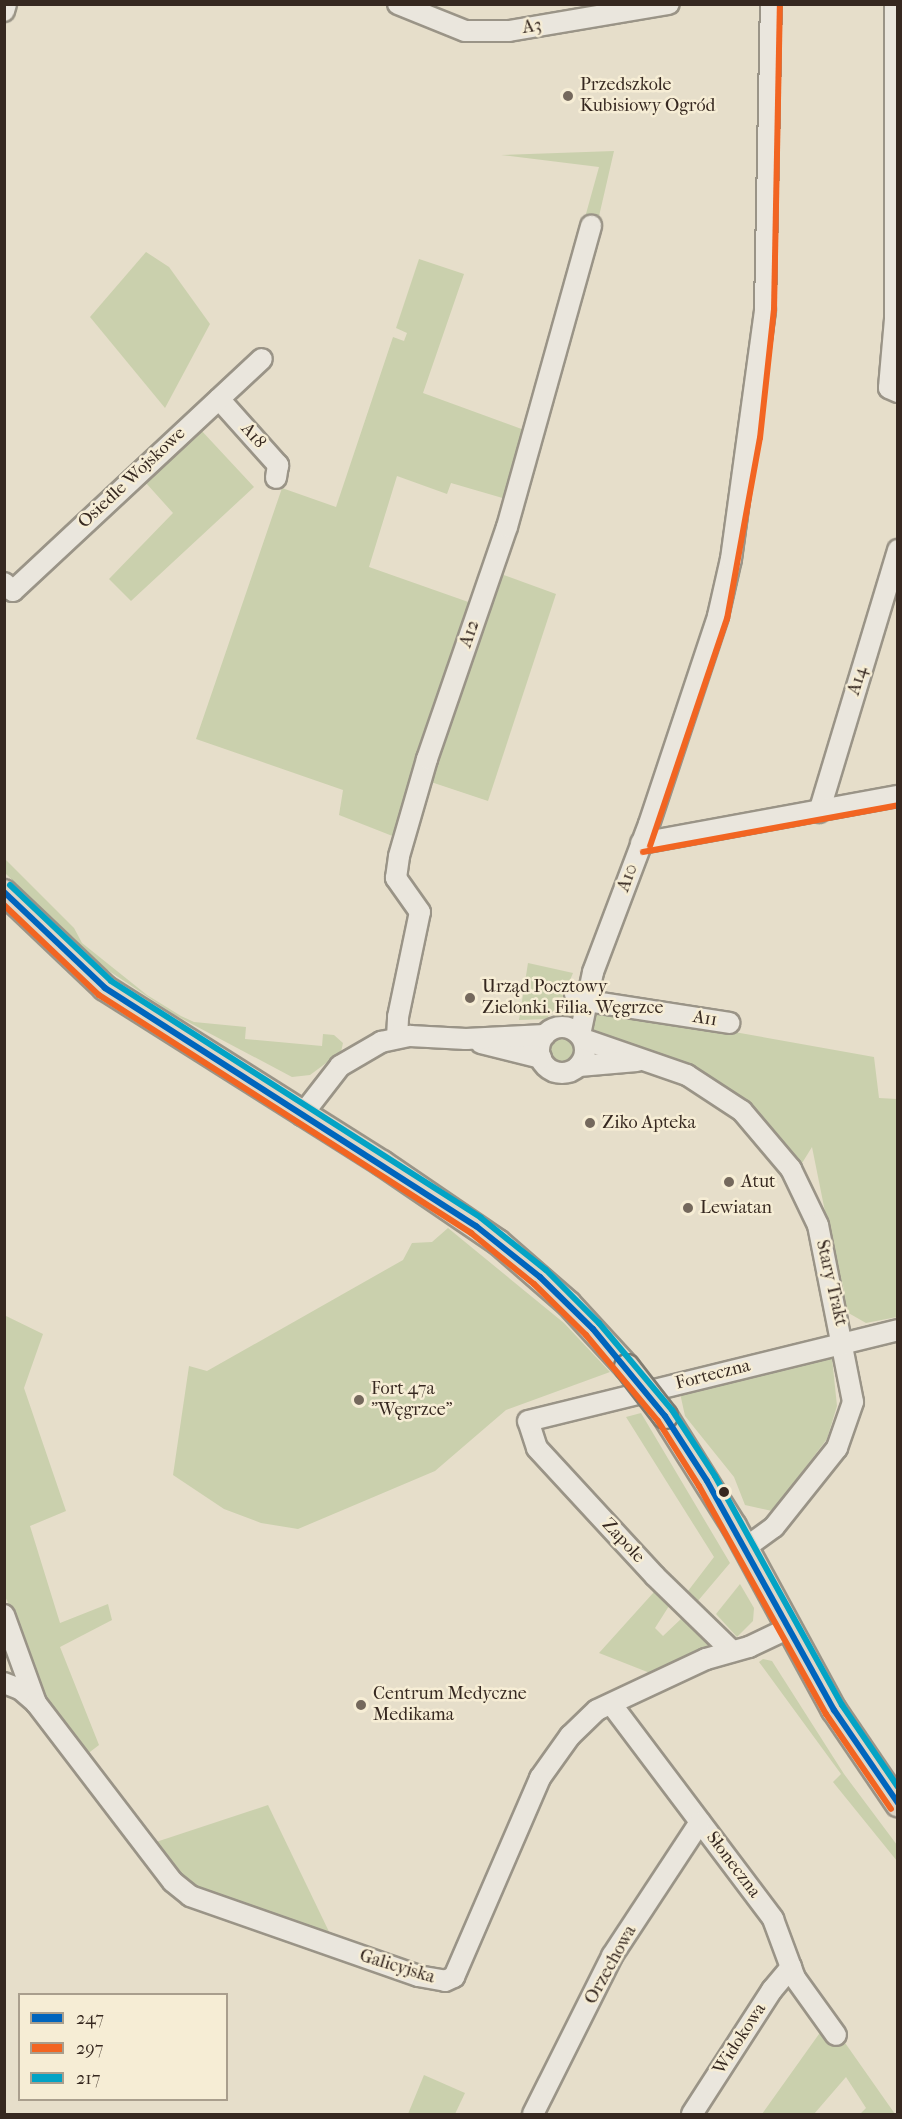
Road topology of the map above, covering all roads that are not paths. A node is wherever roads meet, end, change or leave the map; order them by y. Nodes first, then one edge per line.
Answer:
1 (6, 4) edge
2 (398, 4) edge
3 (669, 4) edge
4 (771, 4) edge
5 (895, 4) edge
6 (4, 11) edge
7 (591, 226) dead end
8 (262, 359) dead end
9 (897, 392) edge
10 (219, 399) junction
11 (276, 478) dead end
12 (897, 550) edge
13 (4, 583) edge
14 (897, 796) edge
15 (819, 812) junction
16 (641, 843) junction
17 (4, 892) edge
18 (582, 997) junction
19 (729, 1023) dead end
20 (551, 1031) junction
21 (581, 1037) junction
22 (397, 1038) junction
23 (466, 1039) junction
24 (541, 1058) junction
25 (646, 1061) junction
26 (579, 1066) junction
27 (302, 1115) junction
28 (897, 1330) edge
29 (844, 1343) junction
30 (528, 1421) joint
31 (746, 1547) junction
32 (4, 1615) edge
33 (789, 1628) junction
34 (732, 1651) junction
35 (4, 1683) edge
36 (36, 1703) junction
37 (612, 1705) junction
38 (897, 1804) edge
39 (700, 1822) junction
40 (791, 1967) junction
41 (836, 2035) dead end
42 (533, 2115) edge
43 (692, 2115) edge

1 - 6 street
2 - 3 street, A3
4 - 16 street, A10
5 - 9 street
7 - 22 street, A12
8 - 10 street, Osiedle Wojskowe
10 - 11 street, A18
10 - 13 street, Osiedle Wojskowe
12 - 15 street, A14
14 - 15 street
15 - 16 street
16 - 18 street, A10
17 - 27 main road
18 - 19 street, A11
18 - 20 street, A10
18 - 21 street, A10
20 - 21 street
20 - 23 street
20 - 24 street
21 - 25 street, Stary Trakt
21 - 26 street
22 - 23 street
22 - 27 street
23 - 24 street
24 - 26 street
25 - 26 street, Stary Trakt
25 - 29 street, Stary Trakt
27 - 31 main road, bridge
28 - 29 street, Forteczna
29 - 30 street, Forteczna
29 - 31 street, Stary Trakt
30 - 34 street, Zapole
31 - 33 main road
32 - 36 street, Galicyjska
33 - 34 street, Galicyjska
33 - 38 main road
34 - 37 street, Galicyjska
35 - 36 street, Galicyjska
36 - 37 street, Galicyjska
37 - 39 street, Słoneczna
39 - 40 street, Słoneczna
39 - 42 street, Orzechowa
40 - 41 street, Słoneczna
40 - 43 street, Widokowa

